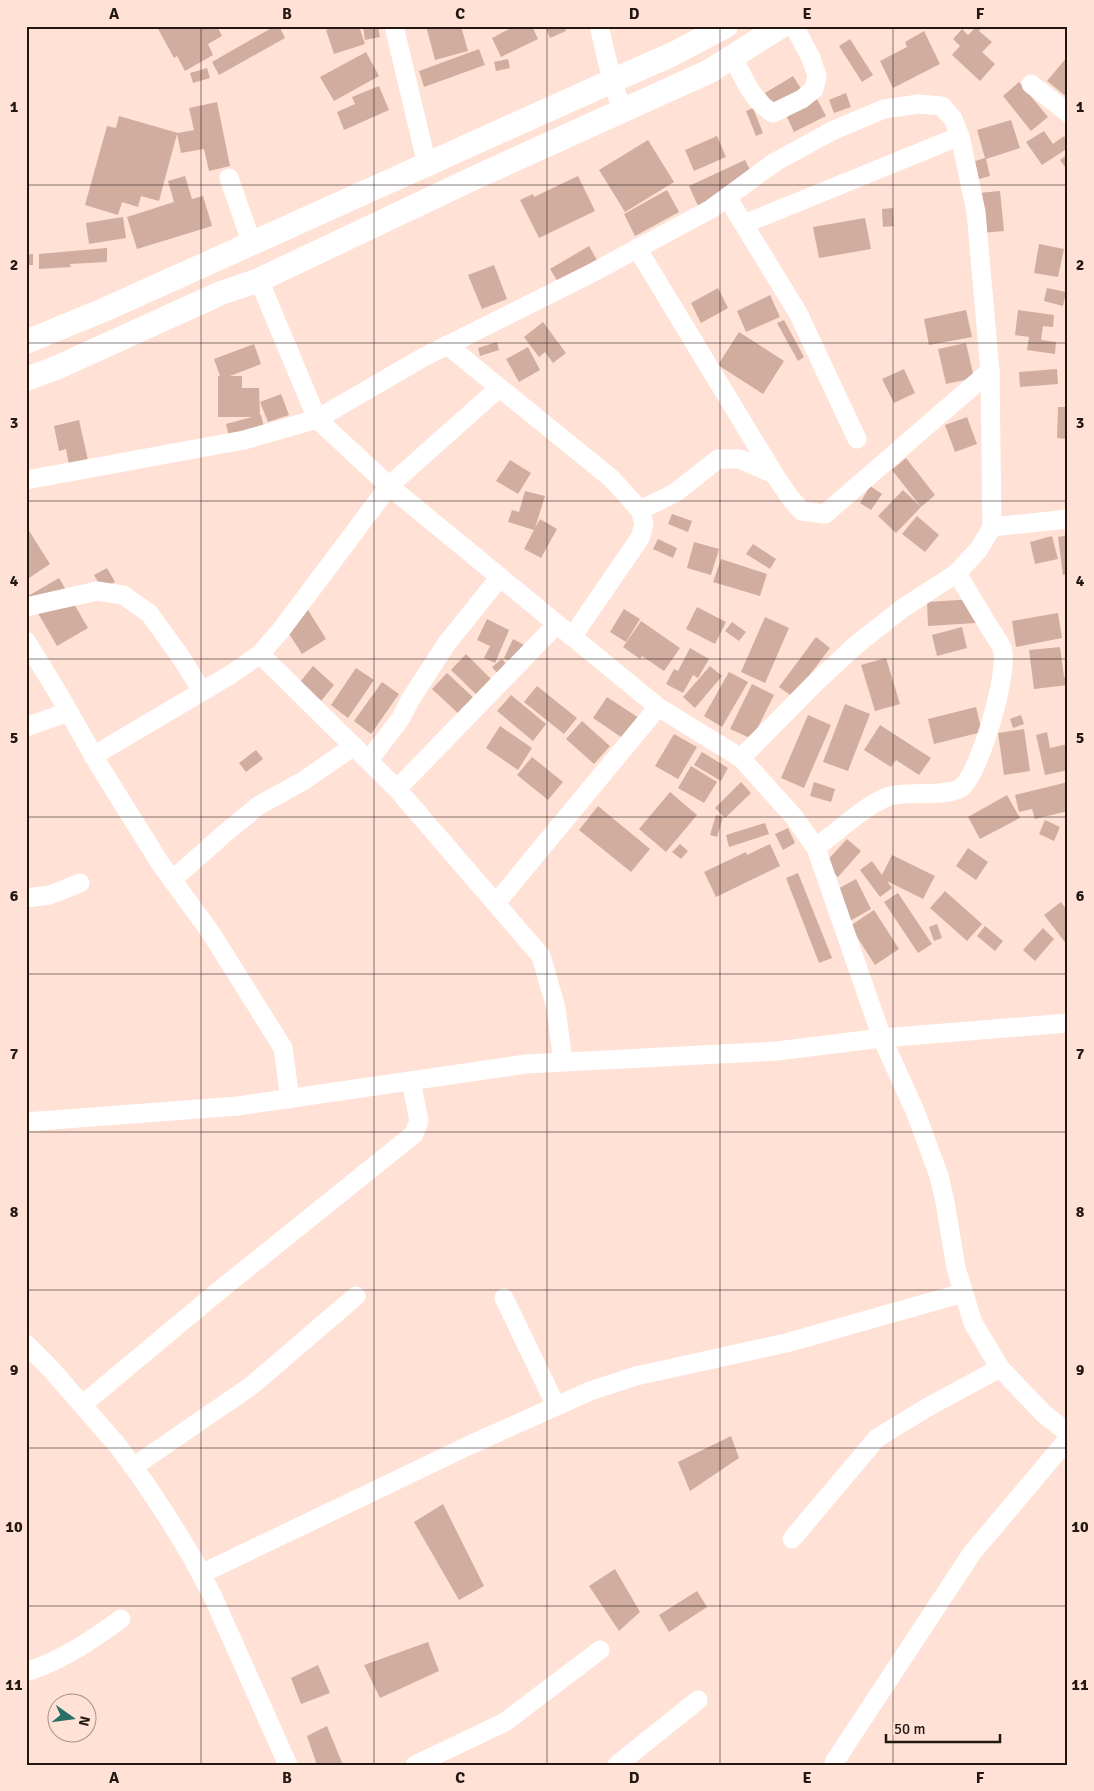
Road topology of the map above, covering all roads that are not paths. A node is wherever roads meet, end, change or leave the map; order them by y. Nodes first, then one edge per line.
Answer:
1 (394, 26) edge
2 (598, 26) edge
3 (726, 26) edge
4 (781, 26) edge
5 (794, 26) edge
6 (732, 58) junction
7 (612, 82) junction
8 (1031, 84) dead end
9 (623, 112) junction
10 (1068, 113) edge
11 (960, 136) junction
12 (427, 165) junction
13 (229, 178) dead end
14 (727, 197) junction
15 (744, 224) junction
16 (252, 244) junction
17 (638, 248) junction
18 (211, 262) junction
19 (259, 280) junction
20 (221, 292) junction
21 (26, 342) edge
22 (447, 346) junction
23 (990, 371) junction
24 (26, 379) edge
25 (499, 388) junction
26 (316, 420) junction
27 (857, 440) dead end
28 (774, 474) junction
29 (26, 480) edge
30 (389, 486) junction
31 (640, 510) junction
32 (1068, 520) edge
33 (992, 527) junction
34 (957, 573) junction
35 (500, 577) junction
36 (26, 607) edge
37 (557, 624) junction
38 (572, 637) junction
39 (26, 641) edge
40 (260, 654) junction
41 (202, 691) junction
42 (658, 708) junction
43 (68, 712) junction
44 (26, 727) edge
45 (354, 746) junction
46 (93, 756) junction
47 (741, 758) junction
48 (368, 760) junction
49 (398, 789) junction
50 (816, 848) junction
51 (172, 880) junction
52 (80, 883) dead end
53 (26, 898) edge
54 (496, 903) junction
55 (1068, 1023) edge
56 (882, 1038) junction
57 (563, 1062) junction
58 (411, 1081) junction
59 (290, 1099) junction
60 (26, 1122) edge
61 (963, 1292) junction
62 (356, 1296) dead end
63 (504, 1298) dead end
64 (26, 1344) edge
65 (1000, 1368) junction
66 (82, 1405) junction
67 (556, 1406) junction
68 (1068, 1433) edge
69 (1068, 1439) edge
70 (133, 1467) junction
71 (792, 1539) dead end
72 (201, 1574) junction
73 (121, 1619) dead end
74 (600, 1650) dead end
75 (26, 1672) edge
76 (698, 1700) dead end
77 (288, 1765) edge
78 (415, 1765) edge
79 (617, 1765) edge
80 (834, 1765) edge

1 - 12 street
2 - 7 street
3 - 7 main road
4 - 6 main road
5 - 6 street
6 - 9 main road
7 - 9 street
7 - 12 main road
8 - 10 street
9 - 19 main road
11 - 14 street
11 - 15 street
11 - 23 street
12 - 16 main road
13 - 16 street
14 - 15 street
14 - 17 street
15 - 27 street
16 - 18 main road
17 - 22 street
17 - 28 street
18 - 20 main road
18 - 21 main road
19 - 20 main road
19 - 26 street
20 - 24 main road
22 - 25 street
22 - 26 street
23 - 28 street
23 - 33 street
25 - 30 street
25 - 31 street
26 - 29 street
26 - 30 street
28 - 31 street
30 - 35 street
30 - 40 street
31 - 38 street
32 - 33 street
33 - 34 street
34 - 47 street
34 - 50 street
35 - 37 street
35 - 48 street
36 - 41 street
37 - 38 street
37 - 49 street
38 - 42 street
39 - 43 street
40 - 41 street
40 - 45 street
41 - 46 street
42 - 47 street
42 - 54 street
43 - 44 street
43 - 46 street
45 - 48 street
45 - 51 street
46 - 51 street
47 - 50 street
48 - 49 street
49 - 54 street
50 - 56 street
51 - 59 street
52 - 53 street
54 - 57 street
55 - 56 street
56 - 57 street
56 - 61 street
57 - 58 street
58 - 59 street
58 - 66 street
59 - 60 street
61 - 65 street
61 - 67 street
62 - 70 street
63 - 67 street
64 - 66 street
65 - 68 street
65 - 71 street
66 - 70 street
67 - 72 street
69 - 80 street
70 - 72 street
72 - 77 street
73 - 75 street
74 - 78 street
76 - 79 street

